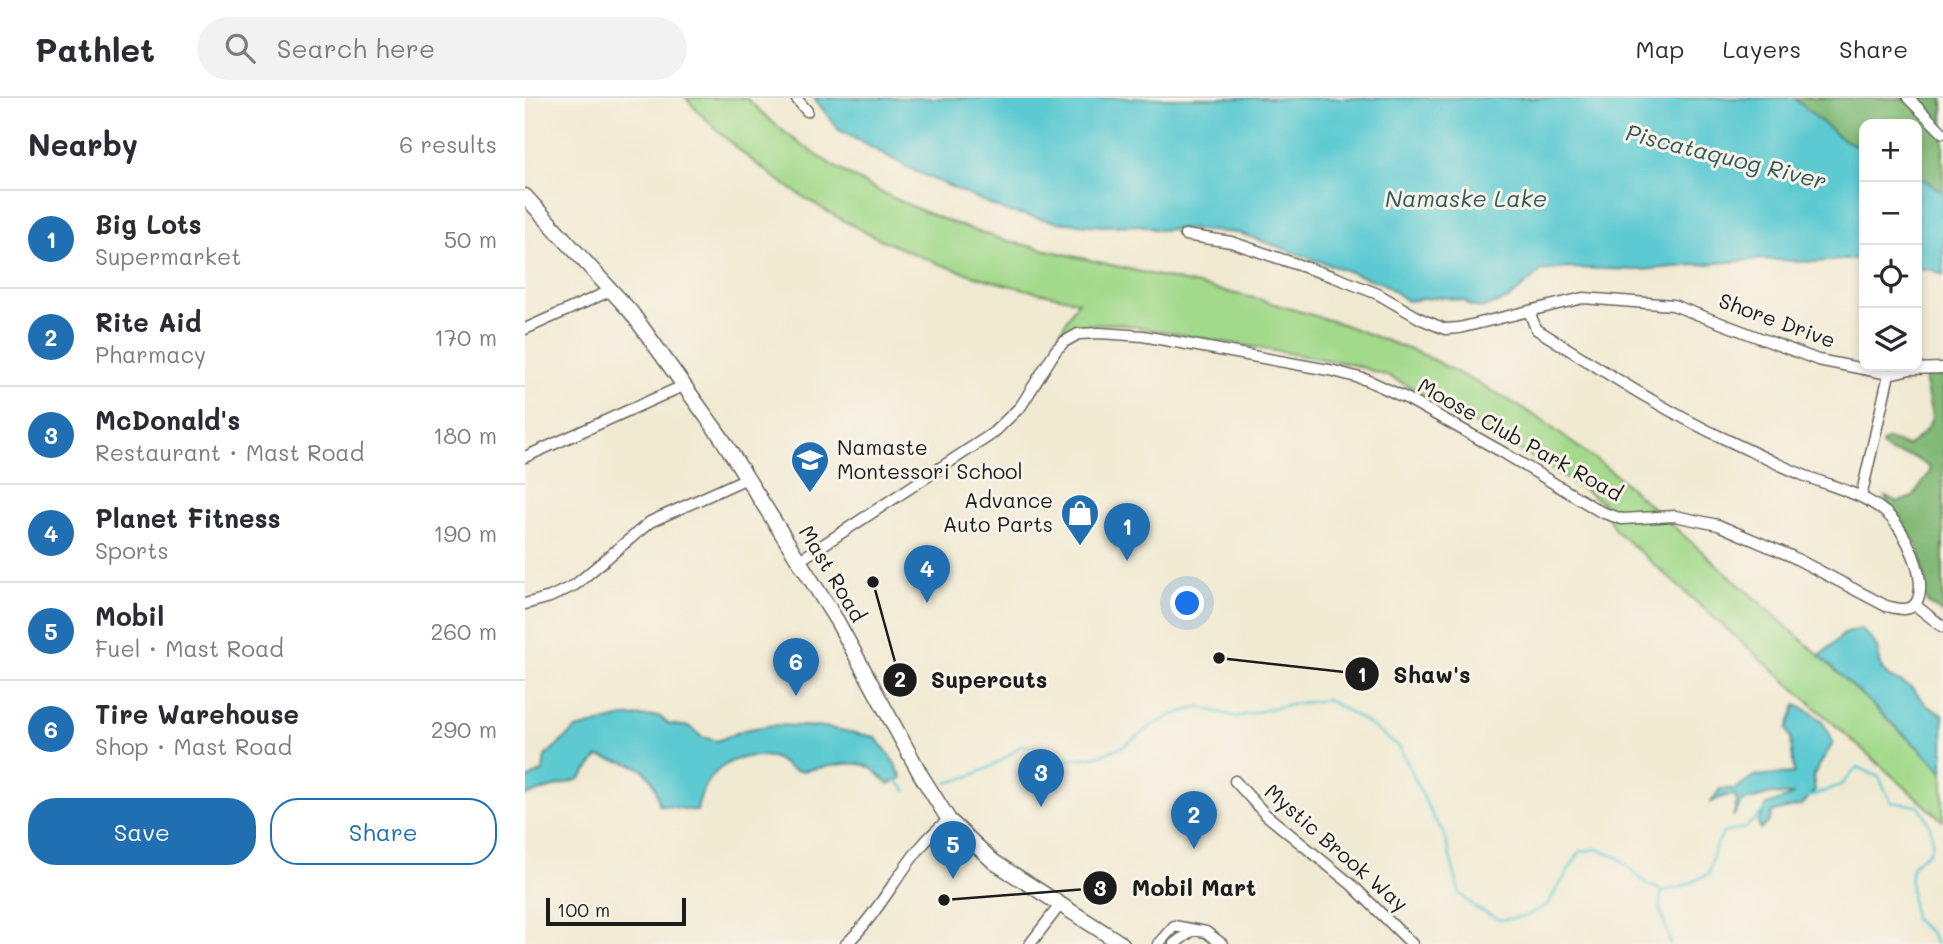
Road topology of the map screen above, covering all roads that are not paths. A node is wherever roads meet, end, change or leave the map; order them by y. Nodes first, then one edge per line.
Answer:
1 (796, 98) edge
2 (1907, 98) edge
3 (807, 111) dead end
4 (1943, 133) edge
5 (526, 200) edge
6 (1185, 235) dead end
7 (612, 290) junction
8 (1529, 311) junction
9 (525, 329) edge
10 (1943, 368) edge
11 (1889, 374) junction
12 (685, 385) junction
13 (525, 457) edge
14 (747, 478) junction
15 (1861, 497) junction
16 (800, 560) junction
17 (525, 604) edge
18 (1915, 605) junction
19 (1943, 627) edge
20 (1235, 781) dead end
21 (949, 820) junction
22 (1061, 905) junction
23 (1193, 930) junction
24 (846, 944) edge
25 (1030, 944) edge
26 (1122, 944) edge
27 (1158, 944) edge
28 (1174, 944) edge
29 (1221, 944) edge
30 (1412, 944) edge

1 - 3 street
2 - 4 street
5 - 7 main road, Mast Road
6 - 8 street
7 - 9 street
7 - 12 main road, Mast Road
8 - 11 street, Shore Drive
8 - 15 street
10 - 11 street
11 - 15 street
12 - 13 street
12 - 14 main road, Mast Road
14 - 16 main road, Mast Road
14 - 17 street
15 - 18 street
16 - 18 street, Moose Club Park Road
16 - 21 main road, Mast Road
18 - 19 street
20 - 30 street, Mystic Brook Way
21 - 22 main road, Mast Road
21 - 24 street
22 - 25 street
22 - 26 main road, Mast Road
23 - 27 street
23 - 28 street
23 - 29 street

